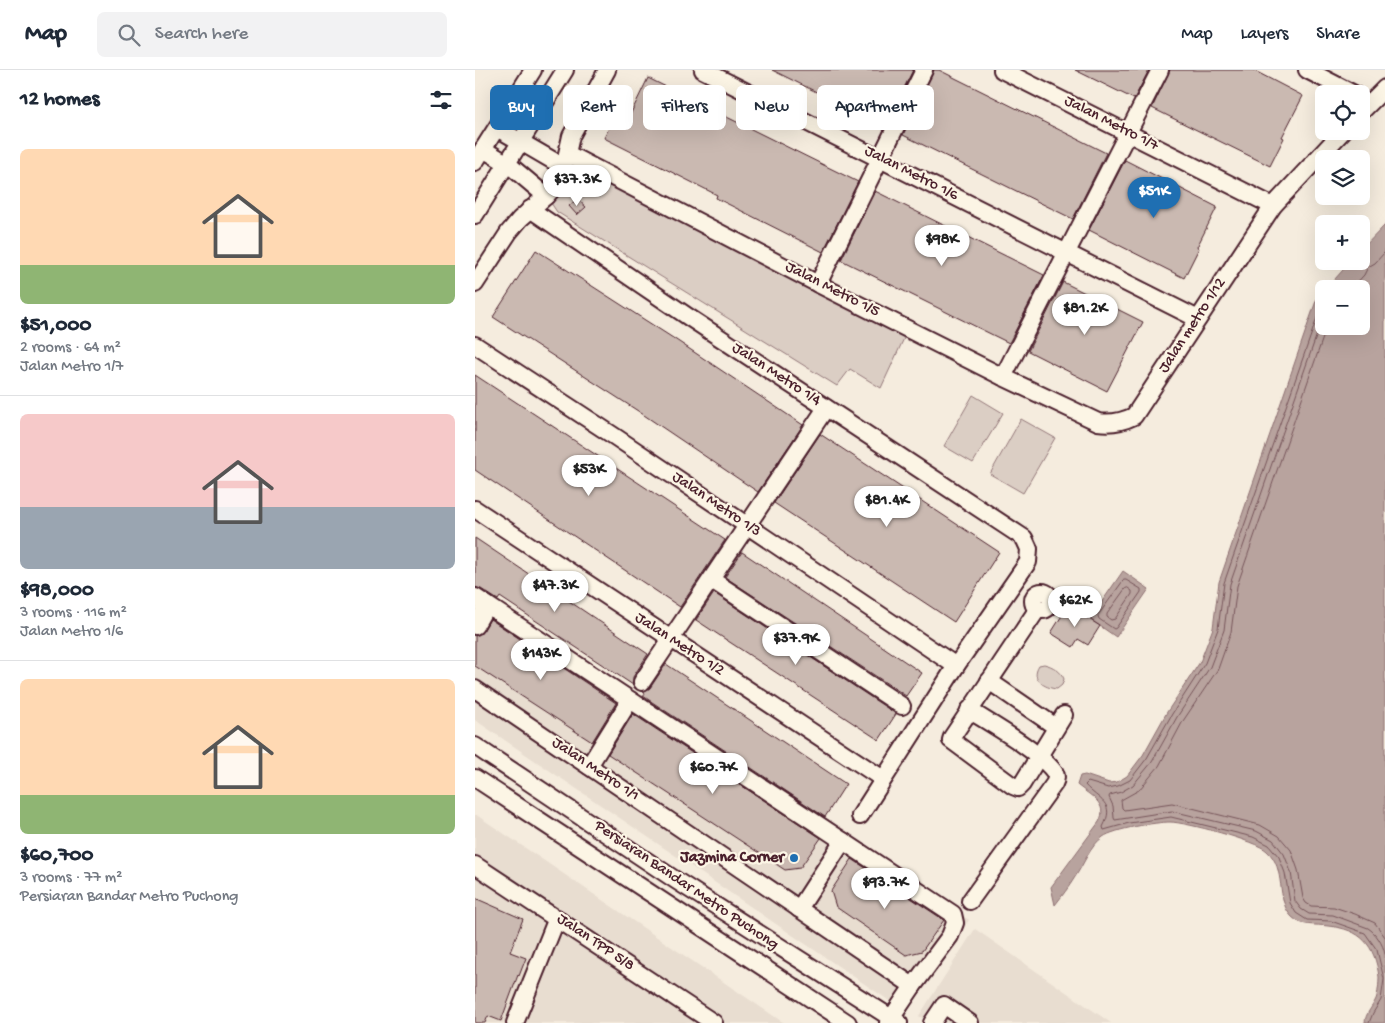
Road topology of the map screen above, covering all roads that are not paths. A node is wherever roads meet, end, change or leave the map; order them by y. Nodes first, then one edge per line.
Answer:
1 (533, 70) edge
2 (565, 70) edge
3 (607, 70) edge
4 (703, 70) edge
5 (924, 70) edge
6 (1002, 70) edge
7 (1159, 70) edge
8 (1307, 70) edge
9 (524, 85) edge
10 (1336, 85) edge
11 (1385, 88) edge
12 (1370, 99) edge
13 (496, 130) edge
14 (500, 130) edge
15 (1128, 133) junction
16 (1335, 140) edge
17 (521, 143) junction
18 (537, 151) junction
19 (479, 156) edge
20 (880, 159) junction
21 (566, 161) junction
22 (508, 164) junction
23 (522, 176) junction
24 (546, 196) junction
25 (1273, 206) junction
26 (530, 209) junction
27 (475, 215) edge
28 (1066, 253) junction
29 (475, 284) edge
30 (818, 284) junction
31 (1198, 319) junction
32 (475, 345) edge
33 (1003, 377) junction
34 (826, 408) junction
35 (1099, 422) joint
36 (475, 508) edge
37 (747, 527) junction
38 (712, 580) junction
39 (1015, 582) junction
40 (481, 601) edge
41 (475, 626) edge
42 (671, 640) junction
43 (956, 666) junction
44 (989, 681) junction
45 (643, 682) dead end
46 (475, 689) edge
47 (630, 700) junction
48 (902, 706) dead end
49 (969, 710) junction
50 (475, 746) edge
51 (1039, 756) junction
52 (589, 766) junction
53 (475, 778) edge
54 (883, 779) junction
55 (860, 816) dead end
56 (843, 841) junction
57 (475, 865) edge
58 (970, 900) dead end
59 (799, 908) junction
60 (557, 918) junction
61 (913, 986) junction
62 (893, 1021) edge
63 (515, 1023) edge
64 (714, 1023) edge
65 (848, 1023) edge
66 (931, 1023) edge
67 (970, 1023) edge

1 - 9 street
2 - 17 street
3 - 21 street
4 - 20 street, Jalan Metro 1/6
5 - 20 street
6 - 15 street, Jalan Metro 1/7
7 - 15 street
8 - 10 street
11 - 12 street
13 - 19 street
14 - 17 street, Jalan Metro 1/5
15 - 25 street, Jalan Metro 1/7
15 - 28 street
16 - 25 street
17 - 18 street, Jalan Metro 1/5
17 - 22 street
18 - 21 street, Jalan Metro 1/5
18 - 23 street
19 - 22 street
20 - 28 street, Jalan Metro 1/6
20 - 30 street
21 - 24 street
21 - 30 street, Jalan Metro 1/5
22 - 23 street
22 - 27 street
23 - 24 street
24 - 26 street
25 - 31 street, Jalan metro 1/12
26 - 29 street
26 - 34 street, Jalan Metro 1/4
28 - 31 street, Jalan Metro 1/6
28 - 33 street
30 - 33 street, Jalan Metro 1/5
31 - 35 street, Jalan metro 1/12
32 - 37 street, Jalan Metro 1/3
33 - 35 street, Jalan Metro 1/5
34 - 37 street
34 - 39 street, Jalan Metro 1/4
36 - 42 street, Jalan Metro 1/2
37 - 38 street
37 - 43 street, Jalan Metro 1/3
38 - 42 street
38 - 48 street
39 - 43 street
39 - 44 street
40 - 41 street
40 - 47 street
42 - 45 street
42 - 54 street, Jalan Metro 1/2
43 - 54 street
44 - 49 street
44 - 51 street
46 - 52 street, Jalan Metro 1/1
47 - 52 street
47 - 56 street
49 - 51 street
49 - 51 street
50 - 62 street, Persiaran Bandar Metro Puchong
51 - 58 street
52 - 59 street, Jalan Metro 1/1
53 - 65 street, Persiaran Bandar Metro Puchong
54 - 55 street
56 - 59 street
56 - 61 street
57 - 60 street, Jalan TPP 5/8
59 - 61 street, Jalan Metro 1/1
60 - 63 street
60 - 64 street, Jalan TPP 5/8
61 - 62 street
66 - 67 street

